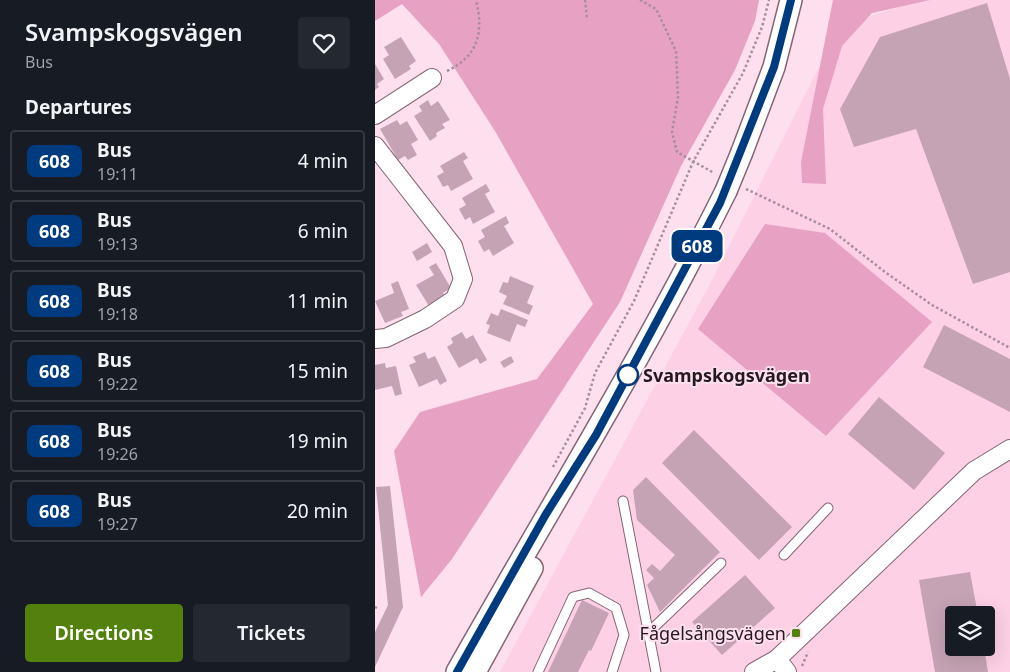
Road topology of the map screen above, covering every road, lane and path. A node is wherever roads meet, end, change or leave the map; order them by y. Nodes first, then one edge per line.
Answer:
1 (476, 0) edge
2 (585, 0) edge
3 (641, 0) edge
4 (769, 0) edge
5 (791, 0) edge
6 (587, 18) dead end
7 (432, 78) joint
8 (375, 115) edge
9 (375, 146) edge
10 (693, 162) junction
11 (730, 185) junction
12 (375, 339) edge
13 (1010, 348) edge
14 (596, 435) junction
15 (1010, 449) edge
16 (552, 467) dead end
17 (623, 501) dead end
18 (828, 508) dead end
19 (784, 555) dead end
20 (721, 563) dead end
21 (649, 632) junction
22 (782, 666) edge
23 (457, 672) edge
24 (475, 672) edge
25 (538, 672) edge
26 (612, 672) edge
27 (656, 672) edge
28 (754, 672) edge

1 - 7 path
2 - 6 path
3 - 10 path
4 - 10 path
5 - 11 street, bridge
7 - 8 street
9 - 12 street
10 - 11 path
10 - 16 path
11 - 13 path
11 - 14 street
14 - 23 street
14 - 24 street
15 - 22 street
17 - 21 lane
18 - 19 lane
20 - 21 lane
21 - 27 lane
22 - 28 street
25 - 26 lane

